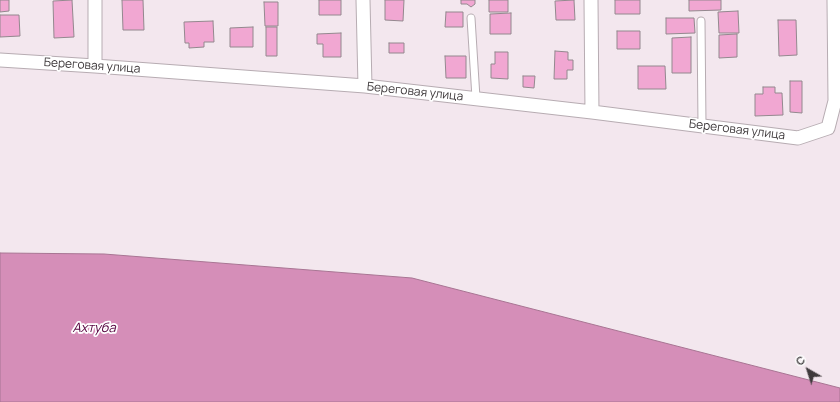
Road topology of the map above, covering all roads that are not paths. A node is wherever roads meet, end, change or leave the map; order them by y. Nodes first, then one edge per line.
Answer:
1 (95, 0) edge
2 (363, 0) edge
3 (591, 0) edge
4 (834, 0) edge
5 (471, 18) dead end
6 (701, 21) dead end
7 (0, 60) edge
8 (95, 66) junction
9 (365, 86) junction
10 (476, 98) junction
11 (592, 112) junction
12 (702, 125) junction

1 - 8 street
2 - 9 street
3 - 11 street
4 - 12 street, Береговая улица
5 - 10 lane
6 - 12 lane
7 - 8 street, Береговая улица
8 - 9 street, Береговая улица
9 - 10 street, Береговая улица
10 - 11 street, Береговая улица
11 - 12 street, Береговая улица

